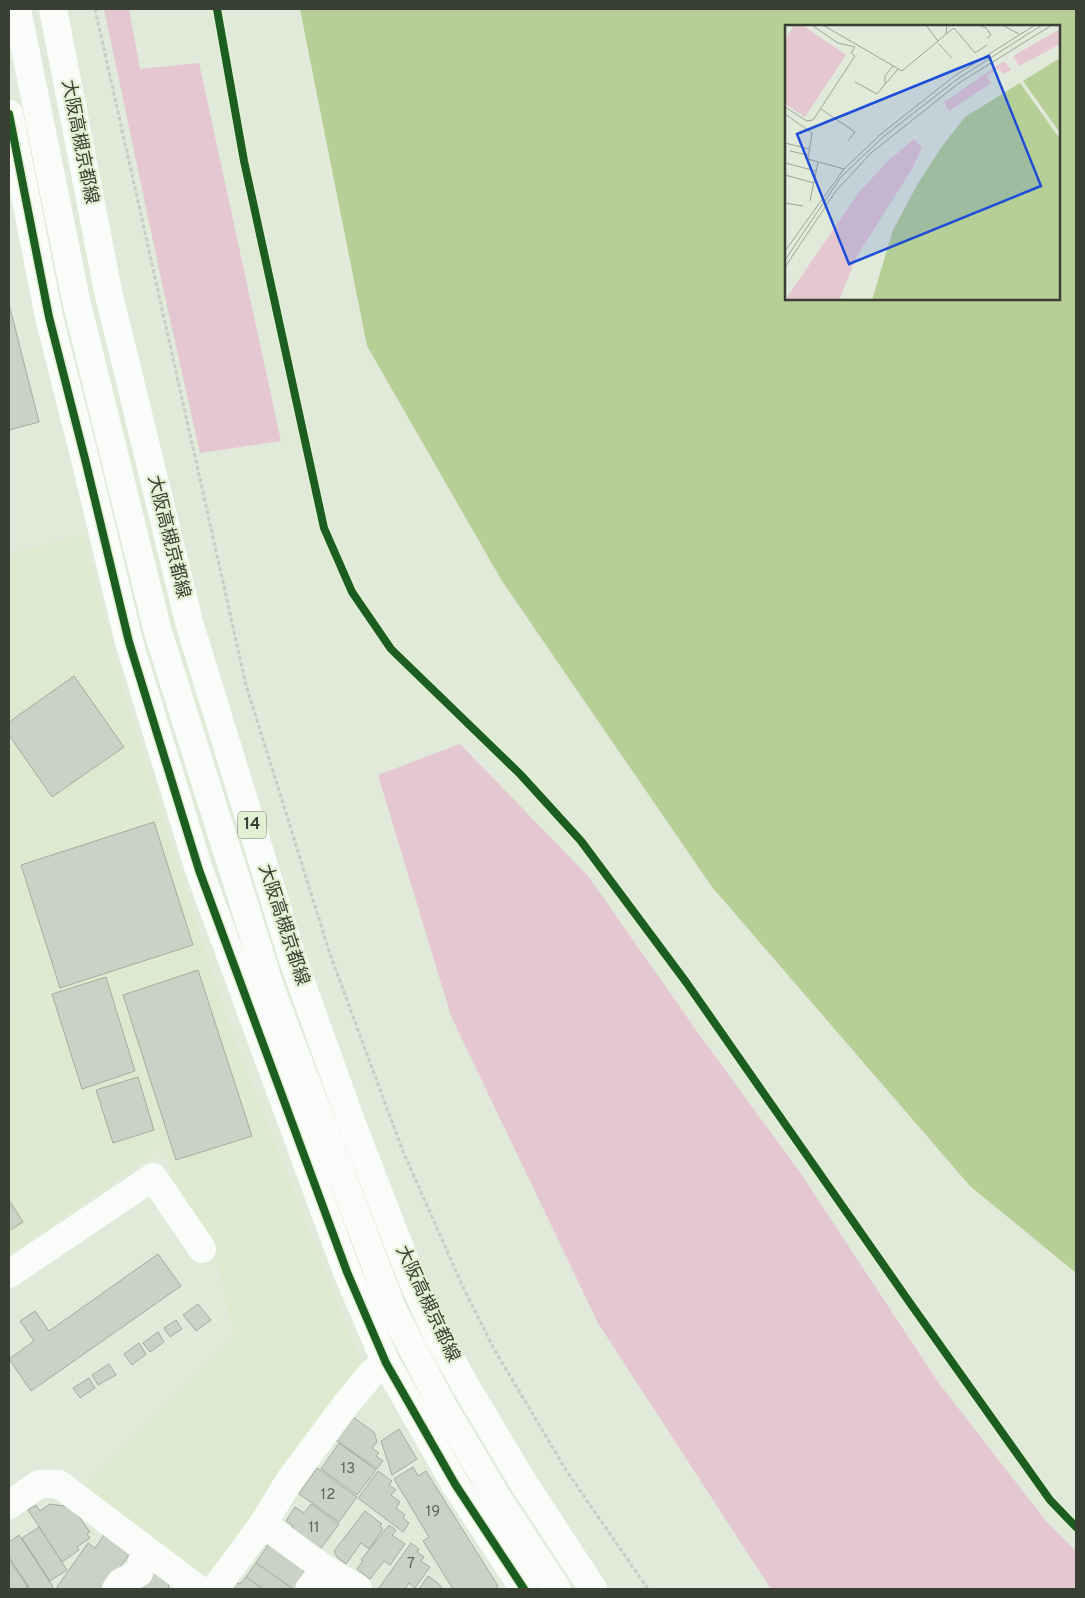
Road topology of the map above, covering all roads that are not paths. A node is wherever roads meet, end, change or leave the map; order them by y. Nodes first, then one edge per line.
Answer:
1 (17, 9) edge
2 (52, 9) edge
3 (9, 114) edge
4 (202, 1250) dead end
5 (9, 1274) edge
6 (386, 1363) junction
7 (11, 1498) edge
8 (263, 1524) junction
9 (148, 1552) junction
10 (317, 1579) edge
11 (188, 1586) edge
12 (116, 1589) edge
13 (215, 1589) edge
14 (358, 1589) edge
15 (524, 1589) edge
16 (557, 1589) edge
17 (593, 1589) edge

1 - 16 main road, 大阪高槻京都線 / 14
2 - 17 main road, 大阪高槻京都線 / 14
3 - 6 main road
4 - 5 main road
6 - 8 main road
6 - 15 main road
7 - 9 main road
8 - 10 main road
8 - 13 main road
9 - 11 main road
9 - 12 main road
10 - 14 main road

